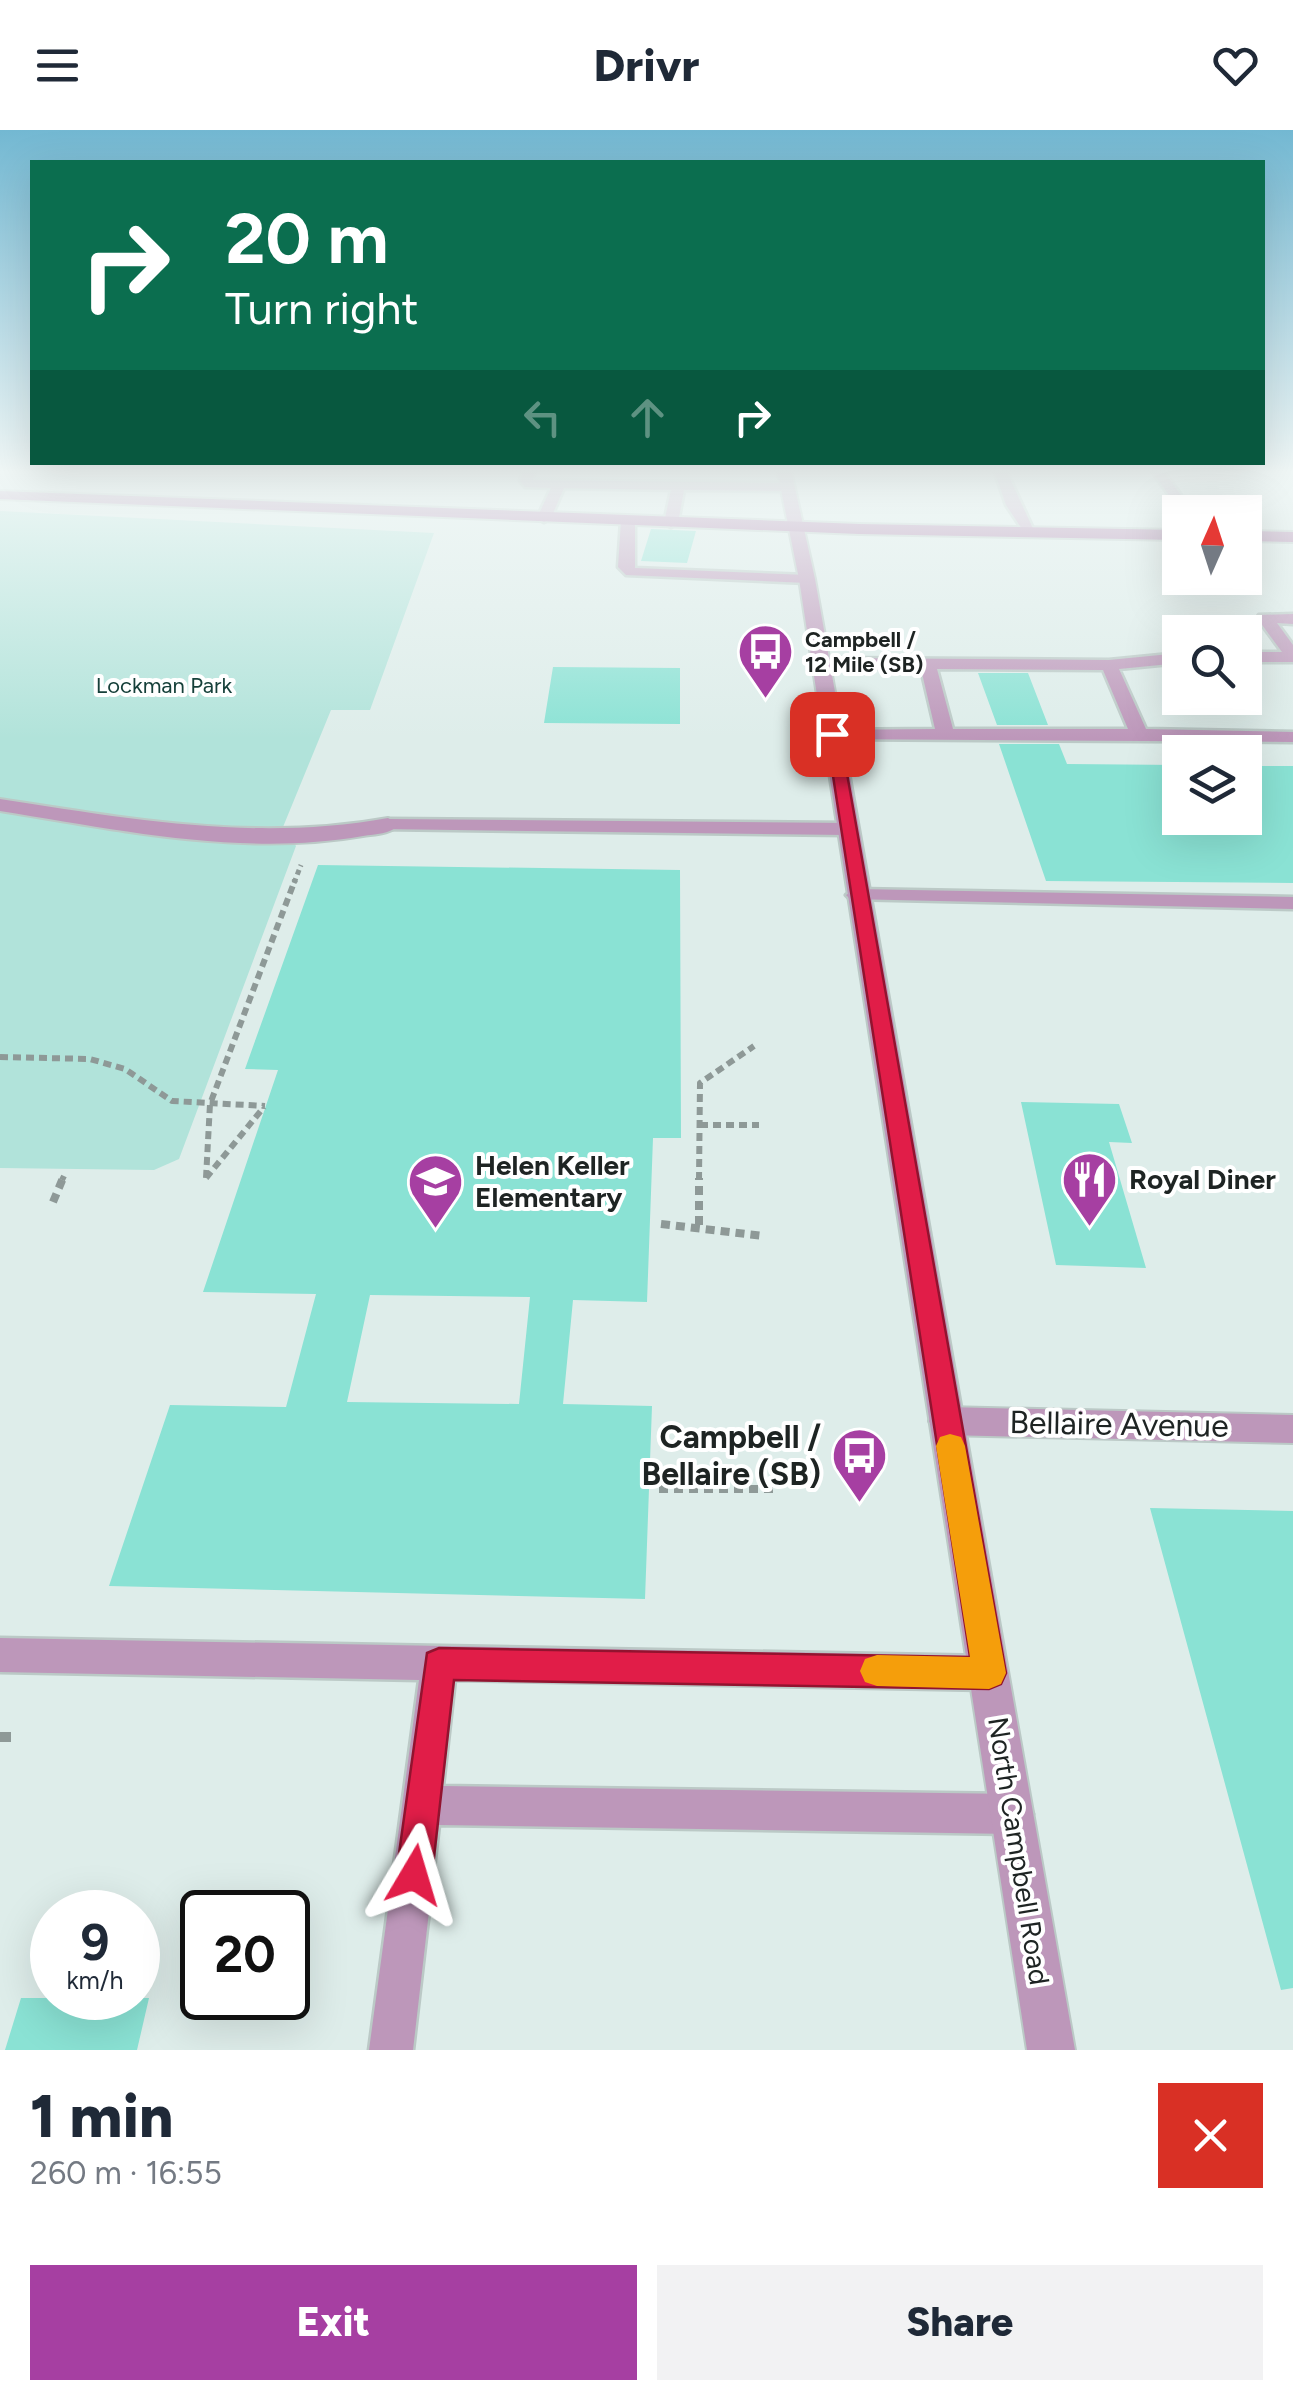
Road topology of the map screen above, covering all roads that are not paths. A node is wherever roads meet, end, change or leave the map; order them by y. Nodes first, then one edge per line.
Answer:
1 (625, 560) edge
2 (803, 560) edge
3 (806, 579) junction
4 (1293, 618) edge
5 (1262, 657) edge
6 (1293, 657) edge
7 (1162, 660) edge
8 (820, 663) junction
9 (928, 664) junction
10 (1109, 665) junction
11 (944, 733) junction
12 (832, 734) junction
13 (1139, 734) junction
14 (1293, 737) edge
15 (0, 805) edge
16 (388, 826) joint
17 (847, 829) junction
18 (857, 895) junction
19 (1293, 903) edge
20 (946, 1421) junction
21 (1293, 1429) edge
22 (0, 1655) edge
23 (439, 1664) junction
24 (989, 1673) junction
25 (423, 1805) junction
26 (1012, 1814) junction
27 (391, 2050) edge
28 (1051, 2050) edge

1 - 3 lane
2 - 3 street, North Campbell Road
3 - 8 street, North Campbell Road
4 - 6 lane
5 - 6 lane
7 - 10 lane
8 - 9 lane
8 - 12 street, North Campbell Road
9 - 10 lane
9 - 11 lane
10 - 13 lane
11 - 12 lane
11 - 13 lane
12 - 17 street, North Campbell Road
13 - 14 lane
15 - 16 street
16 - 17 lane
17 - 18 street, North Campbell Road
18 - 19 lane
18 - 20 street, North Campbell Road
20 - 21 street, Bellaire Avenue
20 - 24 street, North Campbell Road
22 - 23 lane
23 - 24 lane
23 - 25 lane
24 - 26 street, North Campbell Road
25 - 26 lane
25 - 27 lane
26 - 28 street, North Campbell Road

